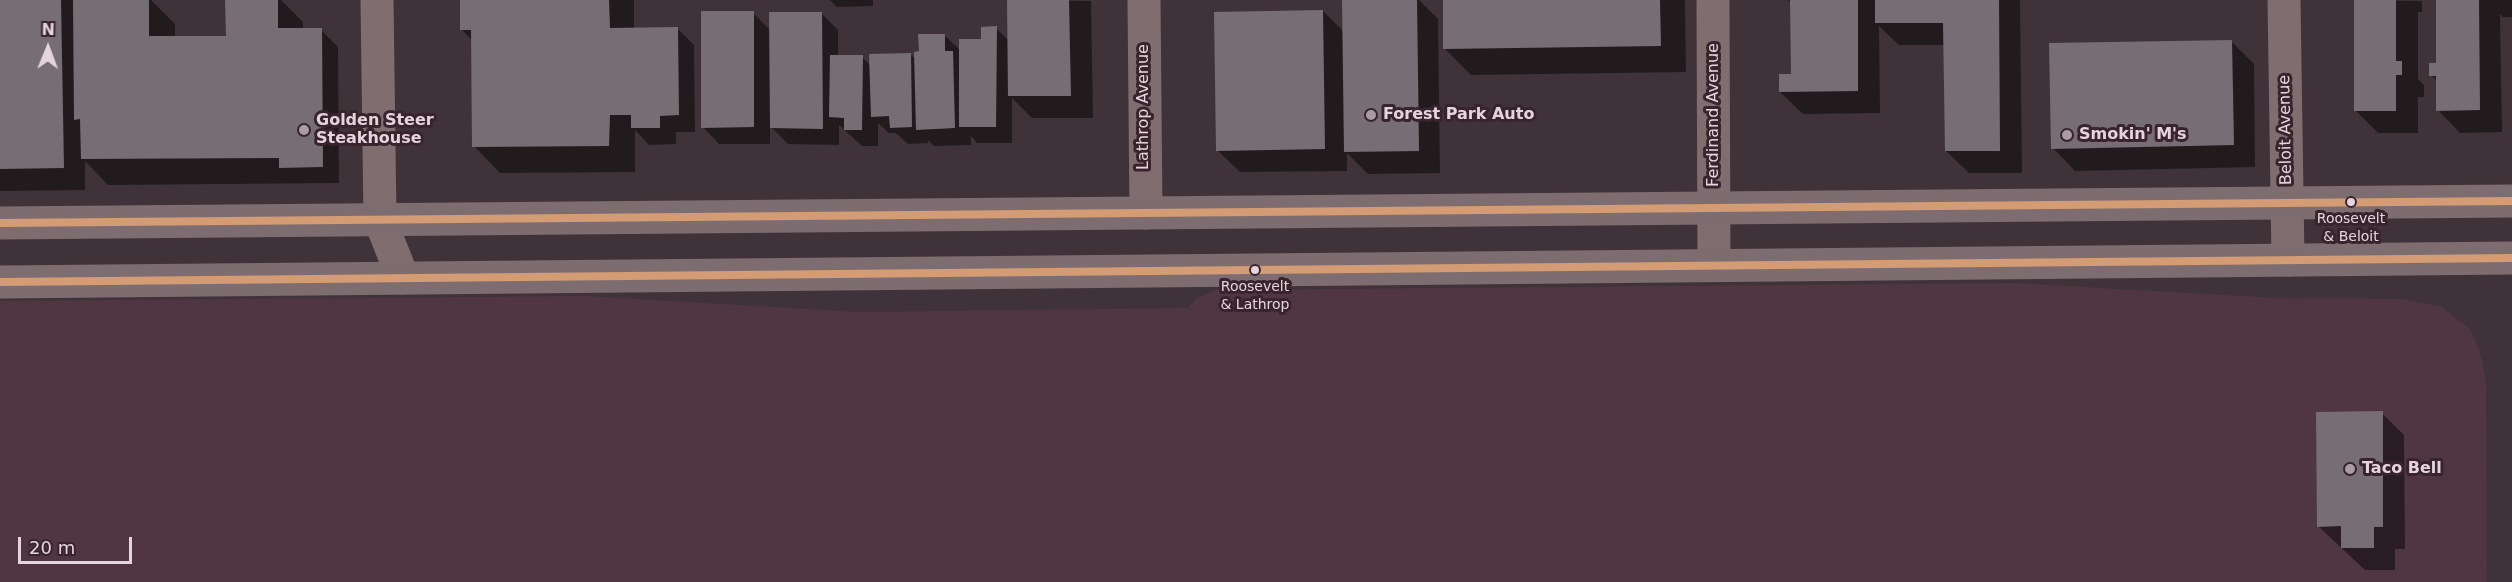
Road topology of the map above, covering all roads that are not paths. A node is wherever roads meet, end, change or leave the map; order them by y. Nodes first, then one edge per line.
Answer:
1 (377, 0) edge
2 (1144, 0) edge
3 (1713, 0) edge
4 (2284, 0) edge
5 (2512, 201) edge
6 (2287, 203) junction
7 (1714, 208) junction
8 (1146, 213) junction
9 (380, 220) junction
10 (0, 223) edge
11 (2512, 258) edge
12 (2288, 260) junction
13 (1714, 265) junction
14 (403, 278) junction
15 (0, 282) edge

1 - 9 street
2 - 8 street, Lathrop Avenue
3 - 7 street, Ferdinand Avenue
4 - 6 street, Beloit Avenue
5 - 6 main road
6 - 7 main road
6 - 12 street, Beloit Avenue
7 - 8 main road
7 - 13 street, Ferdinand Avenue
8 - 9 main road
9 - 10 main road
9 - 14 street
11 - 12 main road
12 - 13 main road
13 - 14 main road
14 - 15 main road

